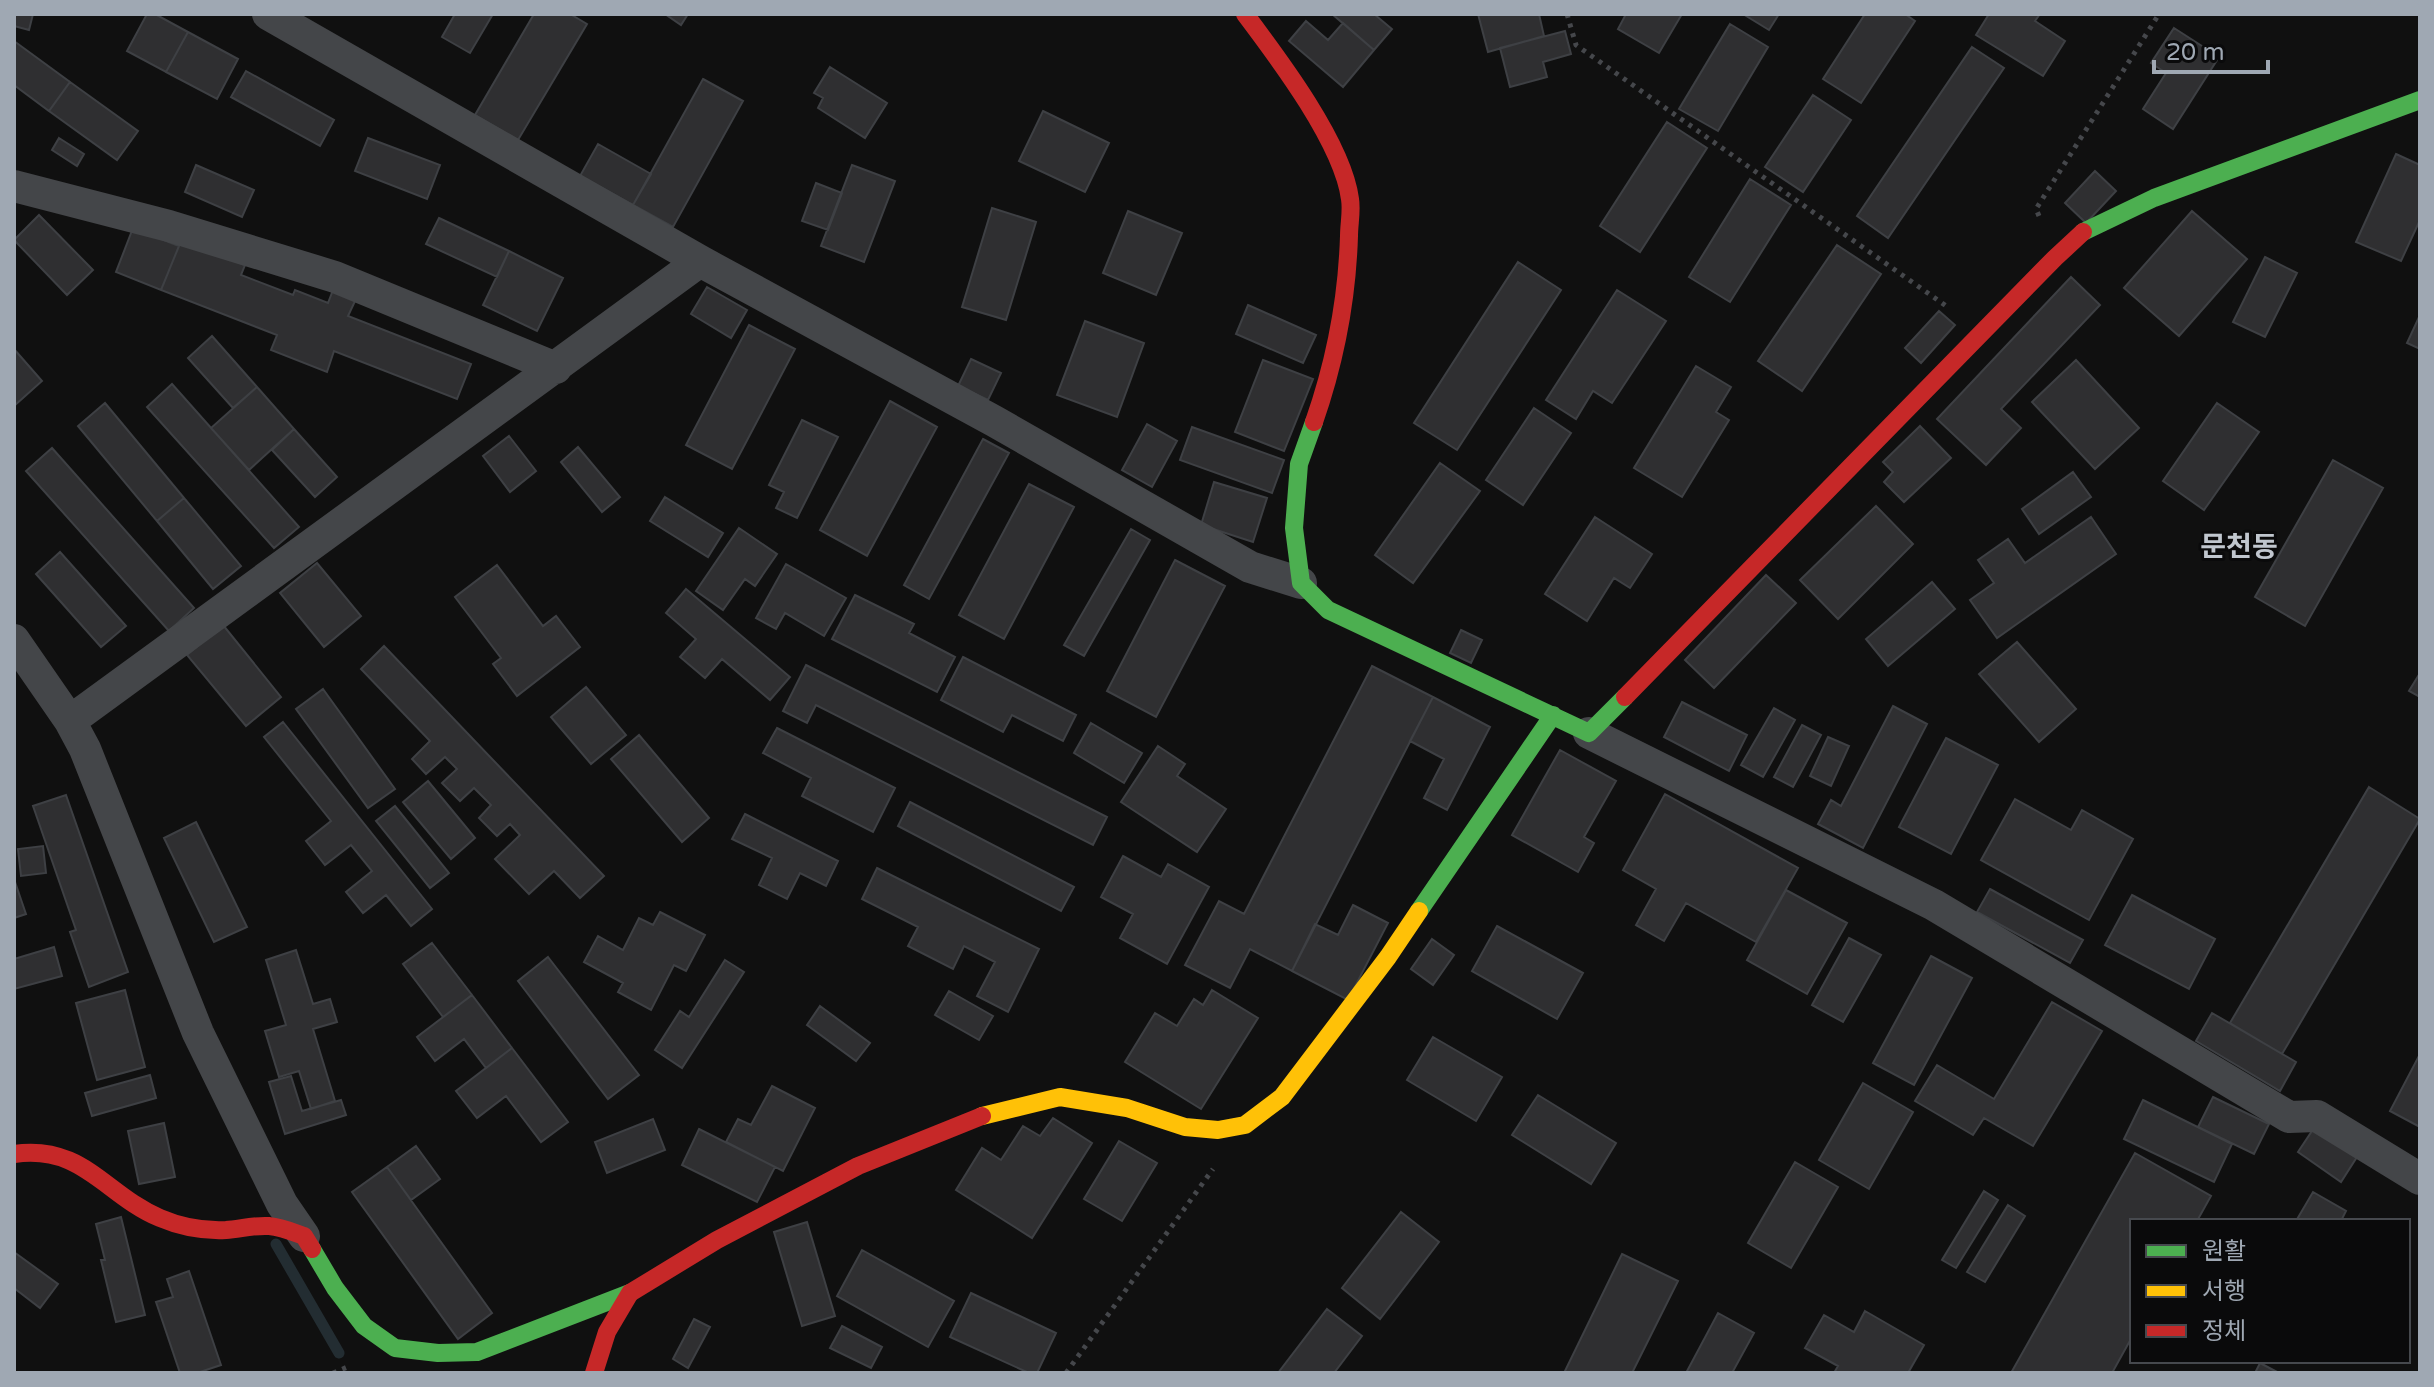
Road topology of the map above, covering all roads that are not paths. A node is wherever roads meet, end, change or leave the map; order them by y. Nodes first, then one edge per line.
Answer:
1 (268, 14) edge
2 (1245, 14) edge
3 (2420, 100) edge
4 (14, 186) edge
5 (700, 261) junction
6 (556, 368) junction
7 (1301, 583) junction
8 (14, 640) edge
9 (1553, 715) junction
10 (70, 721) junction
11 (1589, 733) junction
12 (14, 1154) edge
13 (2420, 1179) edge
14 (304, 1236) junction
15 (630, 1293) junction
16 (364, 1326) junction
17 (388, 1363) dead end
18 (594, 1373) edge

1 - 5 street
2 - 7 street
3 - 11 street
4 - 6 street
5 - 6 street
5 - 7 street
6 - 10 street
7 - 9 street
8 - 10 street
9 - 11 street
9 - 15 street
10 - 14 street
11 - 13 street
12 - 14 street
14 - 16 street
15 - 16 street
15 - 18 street
16 - 17 street

